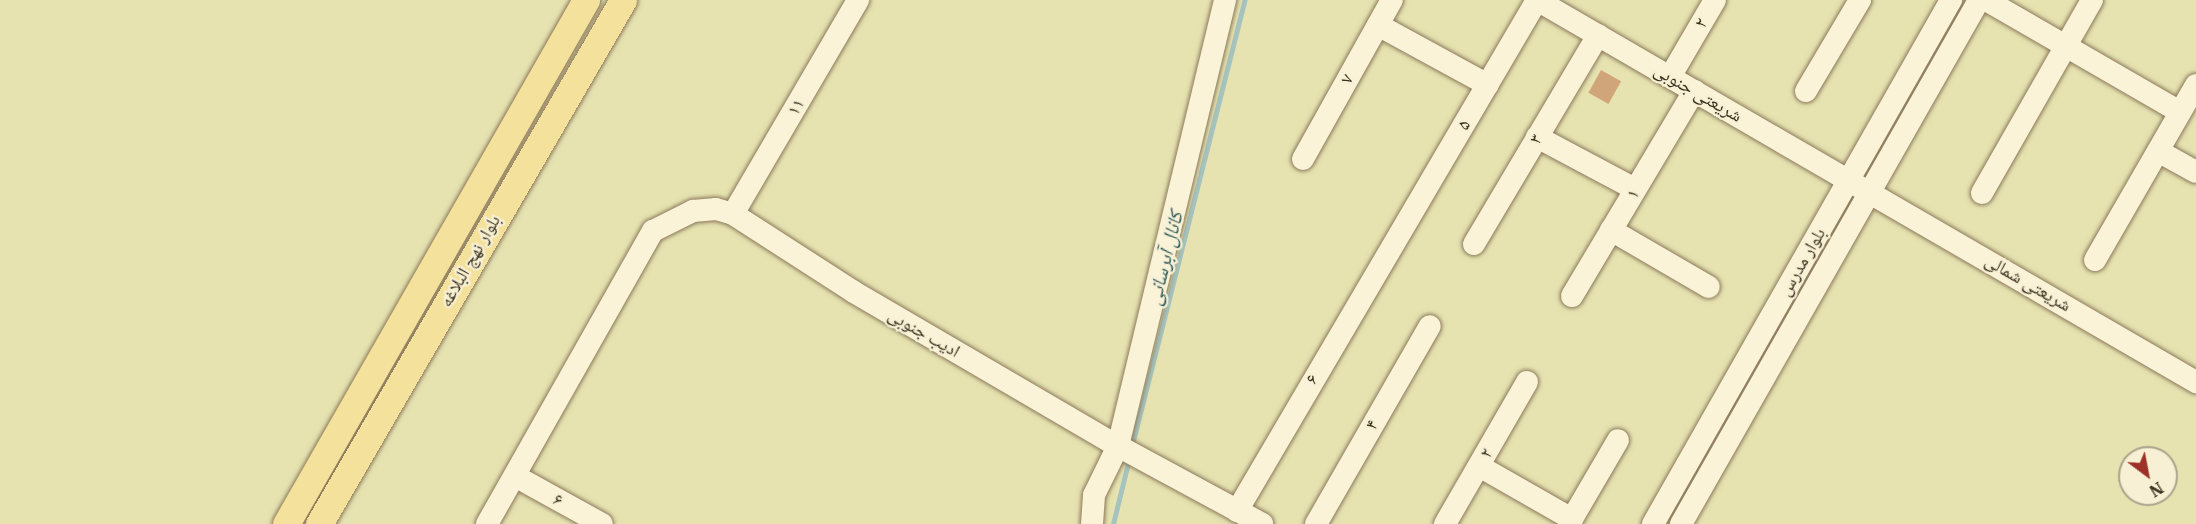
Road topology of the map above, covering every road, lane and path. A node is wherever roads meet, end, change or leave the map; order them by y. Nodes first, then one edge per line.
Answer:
1 (586, 0) edge
2 (623, 0) edge
3 (858, 0) edge
4 (1225, 0) edge
5 (1392, 0) edge
6 (1537, 0) edge
7 (1715, 0) edge
8 (1860, 0) edge
9 (1951, 0) edge
10 (1979, 0) edge
11 (1986, 0) edge
12 (2092, 0) edge
13 (1565, 7) edge
14 (1378, 25) junction
15 (1598, 35) junction
16 (2066, 45) junction
17 (1670, 76) junction
18 (1488, 85) junction
19 (2196, 85) edge
20 (1694, 91) junction
21 (1806, 91) dead end
22 (2180, 112) junction
23 (1537, 137) junction
24 (2158, 151) junction
25 (1303, 159) dead end
26 (2196, 172) edge
27 (1859, 187) junction
28 (1635, 189) junction
29 (1982, 193) dead end
30 (733, 214) junction
31 (1611, 230) junction
32 (1474, 244) dead end
33 (1391, 249) joint
34 (2095, 260) dead end
35 (1709, 287) dead end
36 (1572, 296) dead end
37 (1430, 326) dead end
38 (1527, 382) dead end
39 (2196, 382) edge
40 (1703, 435) junction
41 (1618, 440) dead end
42 (1118, 446) junction
43 (1725, 447) junction
44 (1479, 466) junction
45 (515, 476) junction
46 (1094, 495) junction
47 (1237, 511) junction
48 (1570, 521) edge
49 (286, 524) edge
50 (319, 524) edge
51 (488, 524) edge
52 (602, 524) edge
53 (1080, 524) edge
54 (1092, 524) edge
55 (1262, 524) edge
56 (1316, 524) edge
57 (1445, 524) edge
58 (1653, 524) edge
59 (1681, 524) edge

1 - 49 main road, بلوار نهج البلاغه
2 - 50 main road, بلوار نهج البلاغه
3 - 30 street, ۱۱
4 - 42 street
5 - 14 street, ۷
6 - 13 street, شریعتی جنوبی
6 - 18 street, ۵
7 - 17 street, ۲
8 - 21 street
9 - 27 street, بلوار مدرس
10 - 27 street, بلوار مدرس
11 - 16 street
12 - 16 street
13 - 15 street, شریعتی جنوبی
14 - 18 street
14 - 25 street, ۷
15 - 17 street, شریعتی جنوبی
15 - 23 street, ۳
16 - 22 street
16 - 29 street
17 - 20 street, شریعتی جنوبی
18 - 33 street, ۵
19 - 22 street
20 - 27 street, شریعتی جنوبی
20 - 28 street, ۱
22 - 24 street
23 - 28 street
23 - 32 street, ۳
24 - 26 street
24 - 34 street
27 - 39 street, شریعتی شمالی
27 - 40 street, بلوار مدرس
27 - 43 street, بلوار مدرس
28 - 31 street, ۱
30 - 42 street, ادیب جنوبی
30 - 45 street
31 - 35 street
31 - 36 street, ۱
33 - 47 street, ۶
37 - 56 street, ۴
38 - 44 street, ۲
40 - 43 street
40 - 58 street, بلوار مدرس
41 - 48 street
42 - 46 street
42 - 47 street, ادیب جنوبی
43 - 59 street, بلوار مدرس
44 - 48 street
44 - 57 street, ۲
45 - 51 street
45 - 52 street, ۶
46 - 53 street
46 - 54 street
47 - 55 street

